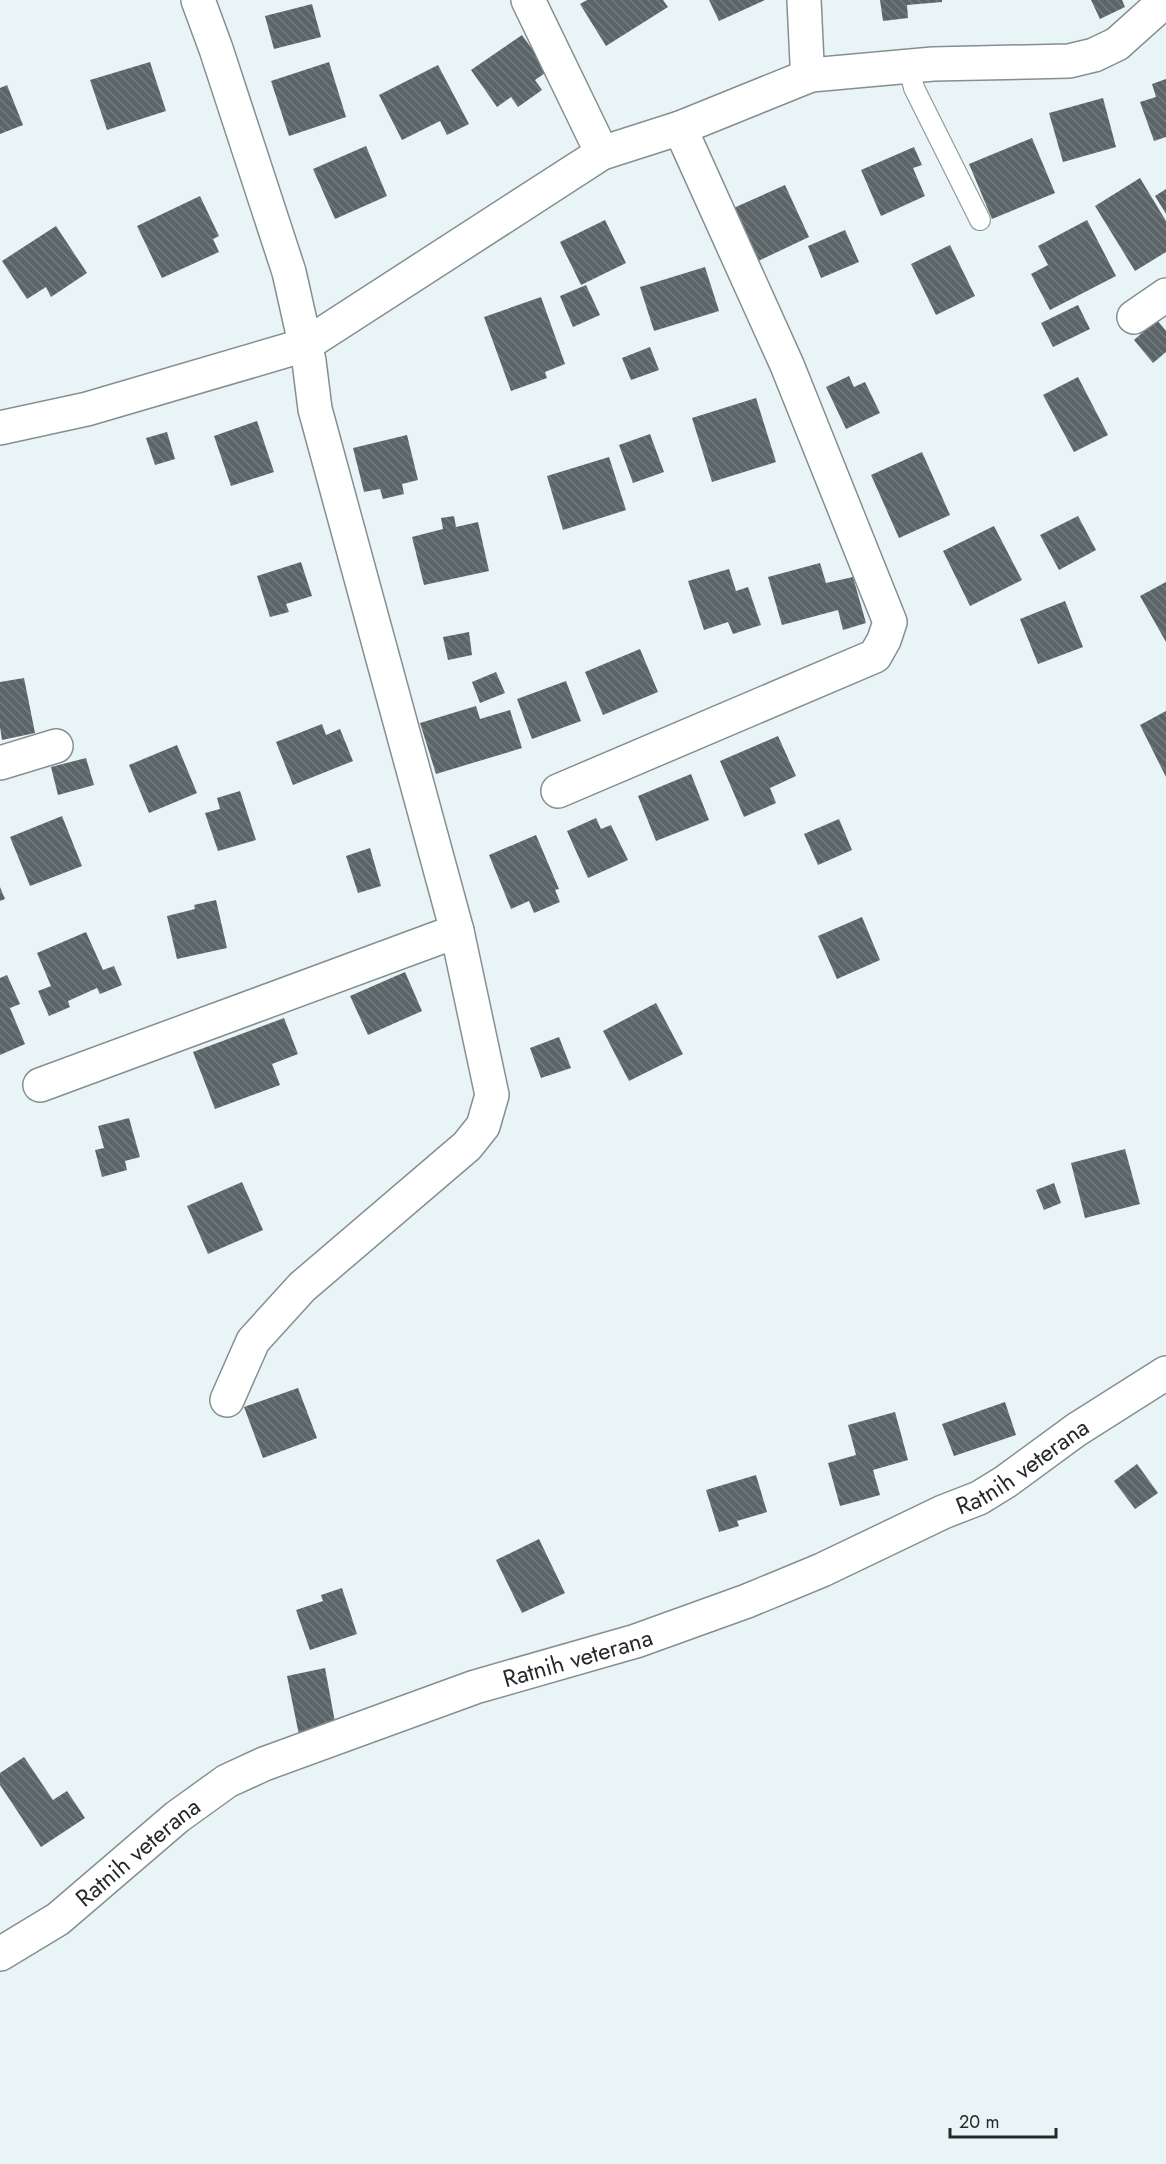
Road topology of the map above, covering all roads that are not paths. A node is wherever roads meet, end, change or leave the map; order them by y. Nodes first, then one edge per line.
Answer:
1 (198, 0) edge
2 (528, 0) edge
3 (804, 0) edge
4 (1166, 0) edge
5 (909, 66) junction
6 (811, 75) junction
7 (680, 128) junction
8 (602, 153) junction
9 (980, 220) dead end
10 (1166, 295) edge
11 (1134, 317) dead end
12 (305, 345) junction
13 (0, 429) edge
14 (56, 747) dead end
15 (0, 763) edge
16 (558, 791) dead end
17 (457, 931) junction
18 (40, 1085) dead end
19 (1166, 1373) edge
20 (227, 1400) dead end
21 (0, 1954) edge

1 - 12 street
2 - 8 street
3 - 6 street
4 - 5 street
5 - 6 street
5 - 9 lane
6 - 7 street
7 - 8 street
7 - 16 street
8 - 12 street
10 - 11 street
12 - 13 street
12 - 17 street
14 - 15 street
17 - 18 street
17 - 20 street
19 - 21 street, Ratnih veterana

